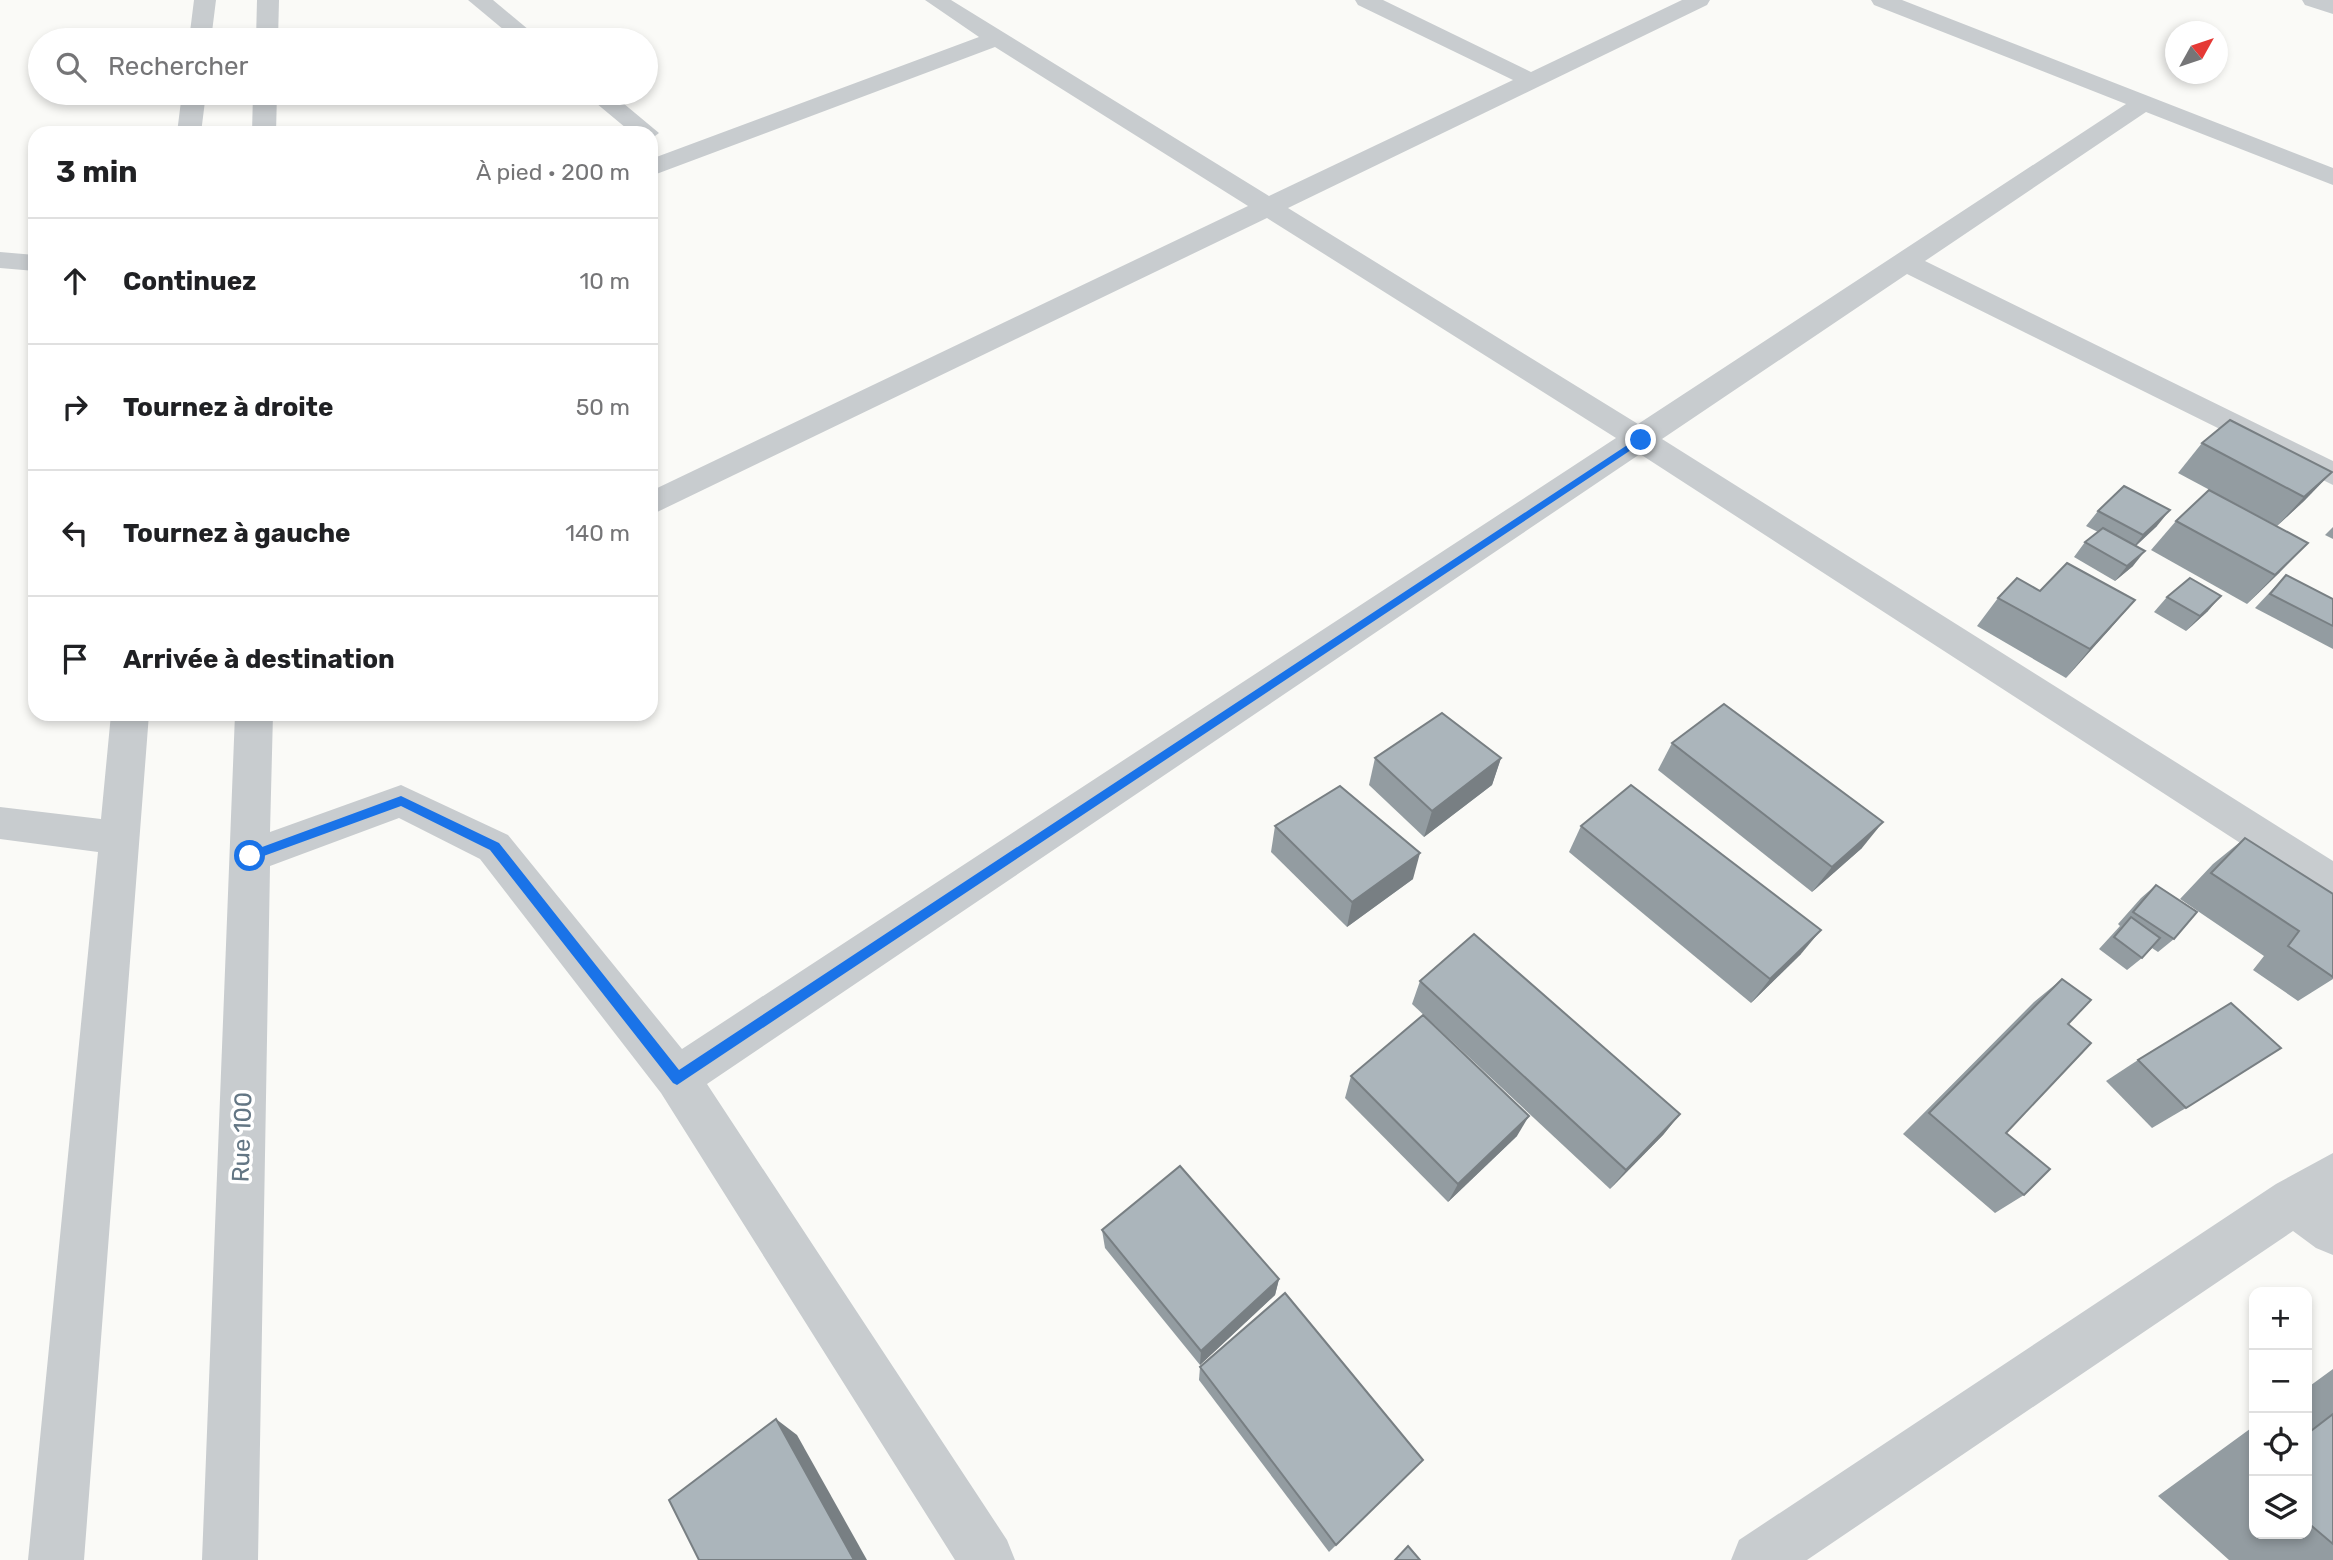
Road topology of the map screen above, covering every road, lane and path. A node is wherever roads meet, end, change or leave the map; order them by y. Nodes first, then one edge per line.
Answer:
1 (205, 0) edge
2 (268, 0) edge
3 (479, 0) edge
4 (936, 0) edge
5 (1366, 0) edge
6 (1699, 0) edge
7 (1882, 0) edge
8 (2313, 0) edge
9 (2333, 7) edge
10 (202, 28) edge
11 (267, 28) edge
12 (515, 28) edge
13 (997, 38) junction
14 (1532, 81) junction
15 (2144, 103) junction
16 (192, 105) edge
17 (265, 105) edge
18 (612, 105) edge
19 (190, 126) edge
20 (264, 126) edge
21 (639, 126) edge
22 (658, 141) edge
23 (679, 158) junction
24 (658, 166) edge
25 (2333, 177) edge
26 (1267, 208) junction
27 (0, 260) edge
28 (28, 262) edge
29 (1905, 262) junction
30 (1641, 440) junction
31 (2333, 474) edge
32 (658, 501) edge
33 (129, 721) edge
34 (254, 721) edge
35 (0, 823) edge
36 (118, 838) junction
37 (250, 856) junction
38 (2333, 882) edge
39 (677, 1078) junction
40 (2313, 1189) edge
41 (2333, 1230) edge
42 (56, 1560) edge
43 (230, 1560) edge
44 (988, 1560) edge
45 (1759, 1560) edge

1 - 10 street
2 - 11 street
3 - 12 street
4 - 13 street
5 - 14 street
6 - 14 street
7 - 15 street
8 - 9 street
13 - 23 street
13 - 26 street
14 - 26 street
15 - 25 street
15 - 29 street
16 - 19 street
17 - 20 street
18 - 21 street
22 - 23 street
23 - 24 street
26 - 30 street
26 - 32 street
27 - 28 street
29 - 30 street
29 - 31 street
30 - 38 street
30 - 39 street
33 - 36 street
34 - 37 street, Rue 100
35 - 36 street
36 - 42 street
37 - 39 street
37 - 43 street, Rue 100
39 - 44 street
40 - 41 street
40 - 45 street

